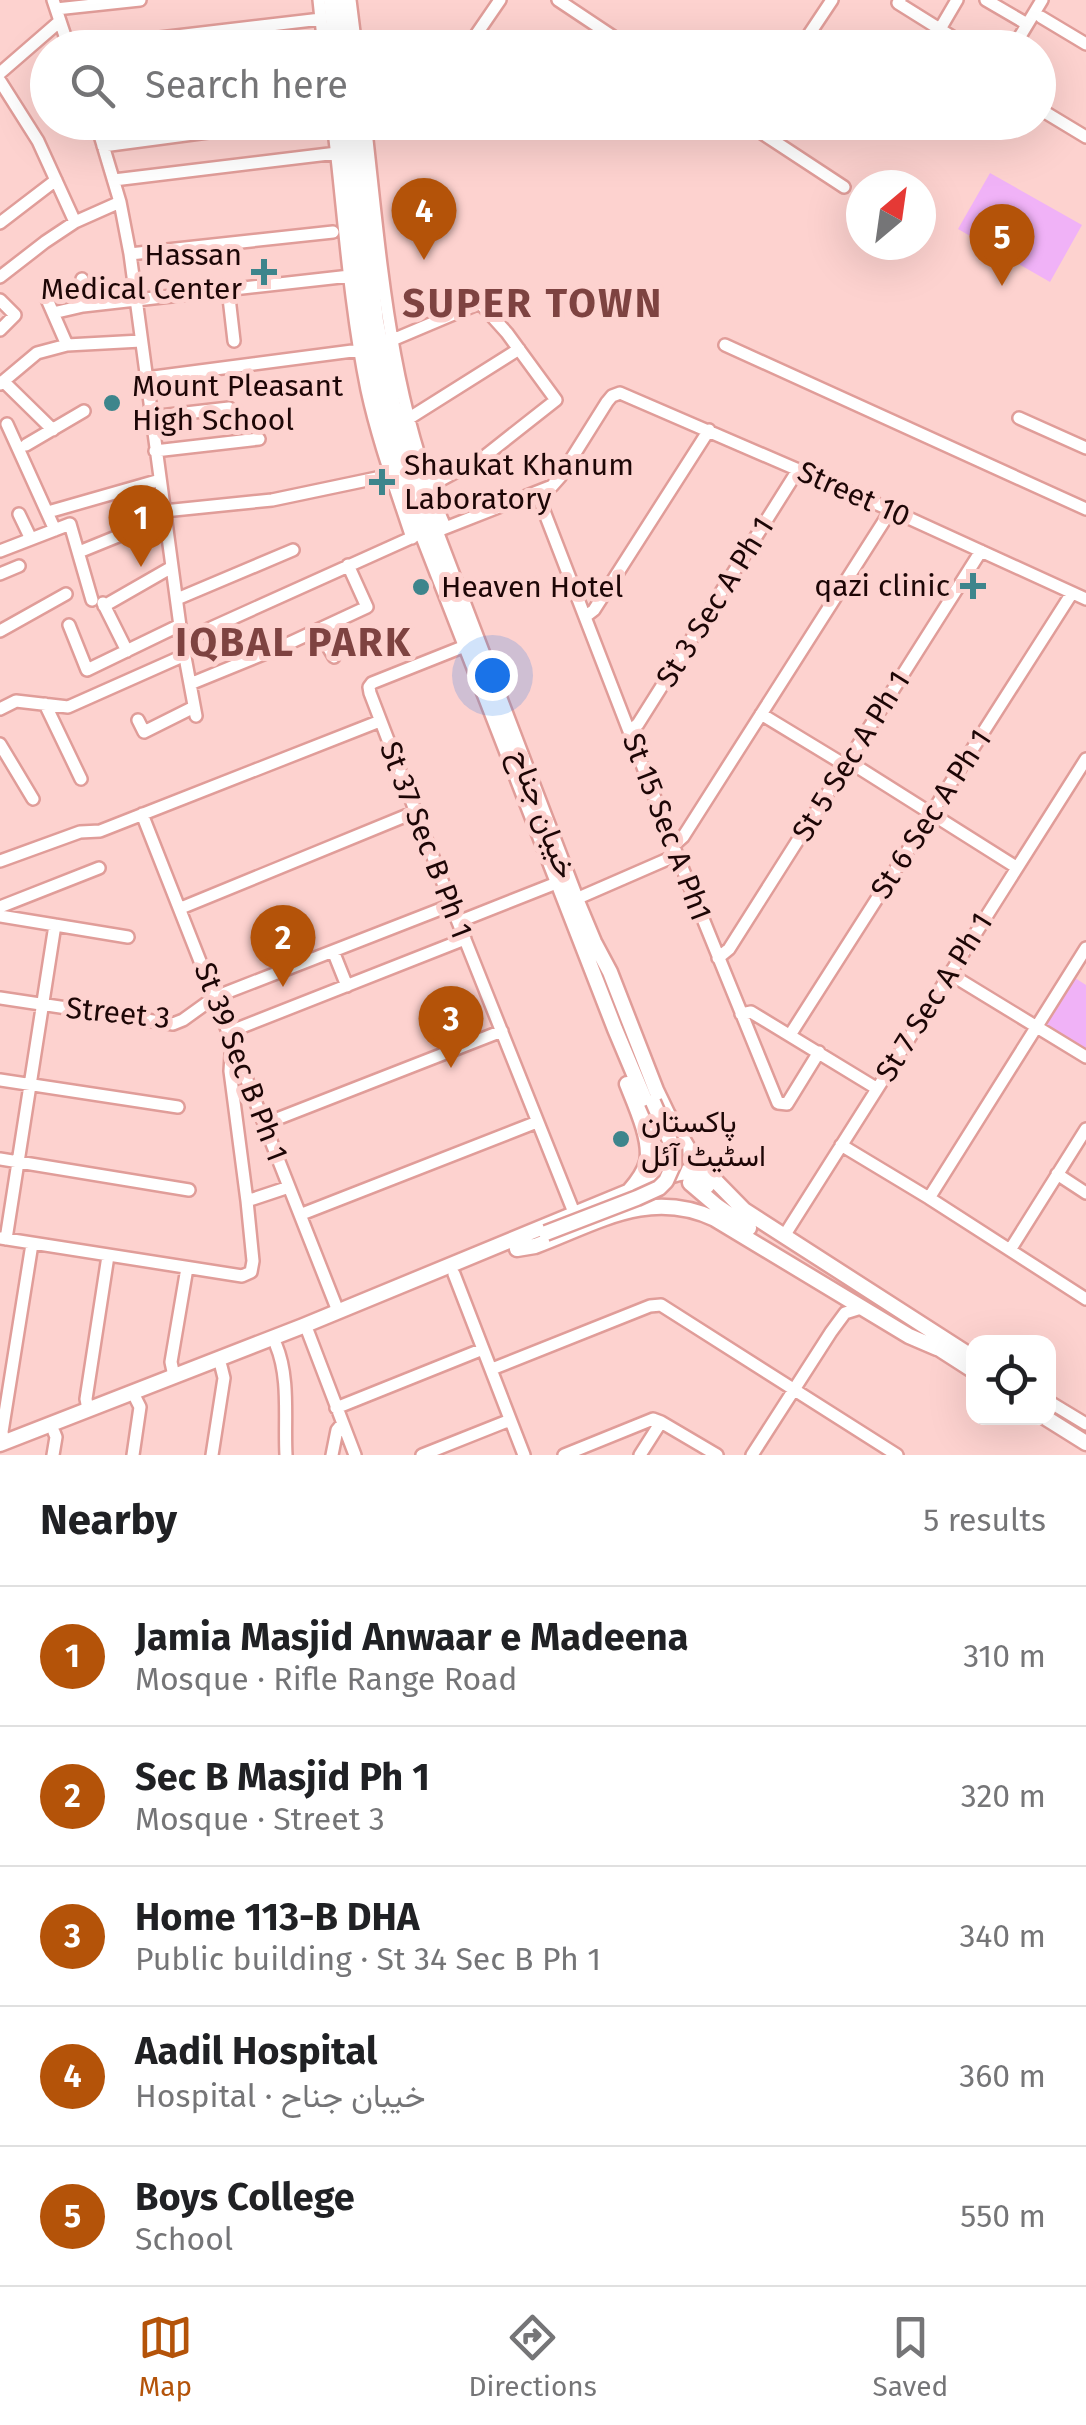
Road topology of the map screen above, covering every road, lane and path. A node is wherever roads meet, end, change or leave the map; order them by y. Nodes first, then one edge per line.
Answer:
1 (140, 0) edge
2 (318, 0) edge
3 (331, 0) edge
4 (342, 0) edge
5 (350, 0) edge
6 (500, 0) edge
7 (558, 0) edge
8 (832, 0) edge
9 (900, 0) edge
10 (957, 0) edge
11 (986, 0) edge
12 (1042, 0) edge
13 (56, 10) edge
14 (1041, 17) dead end
15 (321, 19) junction
16 (1028, 24) junction
17 (940, 29) joint
18 (38, 30) edge
19 (227, 30) edge
20 (322, 30) edge
21 (334, 30) edge
22 (344, 30) edge
23 (354, 30) edge
24 (479, 30) edge
25 (603, 30) edge
26 (812, 30) edge
27 (1024, 30) edge
28 (30, 39) edge
29 (1086, 44) edge
30 (0, 73) edge
31 (0, 81) edge
32 (1056, 119) edge
33 (30, 128) edge
34 (1086, 137) edge
35 (37, 140) edge
36 (102, 140) edge
37 (149, 140) edge
38 (335, 140) edge
39 (345, 140) edge
40 (356, 140) edge
41 (366, 140) edge
42 (774, 140) edge
43 (104, 146) junction
44 (337, 153) junction
45 (56, 180) junction
46 (114, 180) junction
47 (844, 187) dead end
48 (120, 202) junction
49 (0, 222) edge
50 (75, 222) junction
51 (333, 232) dead end
52 (130, 254) junction
53 (0, 276) edge
54 (350, 276) junction
55 (82, 280) dead end
56 (228, 290) junction
57 (46, 297) dead end
58 (0, 300) edge
59 (136, 301) junction
60 (84, 306) junction
61 (53, 313) junction
62 (0, 330) edge
63 (141, 341) junction
64 (234, 341) dead end
65 (390, 341) junction
66 (67, 345) junction
67 (725, 346) dead end
68 (360, 350) junction
69 (520, 350) junction
70 (146, 378) junction
71 (2, 382) edge
72 (228, 408) dead end
73 (84, 411) dead end
74 (151, 417) junction
75 (1019, 418) dead end
76 (408, 419) junction
77 (8, 424) dead end
78 (52, 430) junction
79 (708, 430) junction
80 (259, 440) dead end
81 (26, 445) dead end
82 (1086, 448) edge
83 (155, 452) junction
84 (798, 470) junction
85 (391, 475) junction
86 (160, 480) junction
87 (428, 488) junction
88 (536, 493) junction
89 (891, 510) junction
90 (1086, 510) edge
91 (48, 512) junction
92 (19, 514) dead end
93 (164, 514) junction
94 (55, 530) junction
95 (428, 533) junction
96 (31, 539) junction
97 (293, 550) dead end
98 (0, 551) edge
99 (981, 551) junction
100 (78, 552) junction
101 (348, 565) junction
102 (19, 566) dead end
103 (172, 567) junction
104 (0, 574) edge
105 (1072, 592) junction
106 (66, 594) dead end
107 (177, 599) junction
108 (1086, 599) edge
109 (99, 602) junction
110 (584, 617) junction
111 (68, 625) dead end
112 (180, 625) junction
113 (0, 630) edge
114 (318, 630) junction
115 (182, 640) junction
116 (465, 646) junction
117 (127, 651) junction
118 (185, 655) junction
119 (334, 657) dead end
120 (190, 684) junction
121 (45, 704) junction
122 (68, 707) junction
123 (0, 709) edge
124 (761, 714) junction
125 (138, 720) dead end
126 (380, 720) junction
127 (56, 727) junction
128 (630, 731) junction
129 (0, 744) edge
130 (1086, 759) edge
131 (847, 763) junction
132 (81, 779) dead end
133 (1072, 781) junction
134 (1086, 790) edge
135 (34, 799) dead end
136 (415, 812) junction
137 (931, 813) junction
138 (142, 814) junction
139 (676, 850) junction
140 (0, 861) edge
141 (1016, 867) junction
142 (99, 868) dead end
143 (558, 882) junction
144 (576, 899) junction
145 (451, 905) junction
146 (0, 907) edge
147 (181, 908) junction
148 (0, 916) edge
149 (458, 922) junction
150 (55, 925) junction
151 (128, 937) dead end
152 (465, 939) junction
153 (588, 943) junction
154 (1086, 948) edge
155 (333, 951) junction
156 (718, 958) junction
157 (950, 974) junction
158 (347, 986) junction
159 (0, 998) edge
160 (215, 998) junction
161 (43, 1005) junction
162 (741, 1014) junction
163 (1036, 1026) junction
164 (502, 1030) junction
165 (229, 1032) junction
166 (790, 1035) junction
167 (237, 1052) junction
168 (818, 1052) junction
169 (1086, 1057) edge
170 (0, 1080) edge
171 (30, 1084) junction
172 (876, 1088) junction
173 (178, 1107) dead end
174 (666, 1113) junction
175 (537, 1122) junction
176 (264, 1124) junction
177 (1086, 1128) edge
178 (646, 1138) junction
179 (842, 1145) junction
180 (0, 1159) edge
181 (18, 1162) junction
182 (671, 1162) dead end
183 (1057, 1174) junction
184 (689, 1178) junction
185 (289, 1187) junction
186 (189, 1190) dead end
187 (630, 1191) junction
188 (1086, 1193) edge
189 (929, 1198) junction
190 (247, 1202) junction
191 (674, 1205) junction
192 (744, 1210) junction
193 (302, 1214) junction
194 (575, 1215) junction
195 (784, 1236) junction
196 (3, 1239) edge
197 (32, 1244) junction
198 (517, 1249) junction
199 (1010, 1250) junction
200 (108, 1256) junction
201 (187, 1268) junction
202 (454, 1274) junction
203 (840, 1295) junction
204 (1086, 1299) edge
205 (861, 1308) junction
206 (338, 1310) junction
207 (308, 1332) junction
208 (832, 1332) junction
209 (276, 1344) junction
210 (938, 1348) junction
211 (483, 1349) junction
212 (966, 1353) edge
213 (221, 1366) junction
214 (966, 1366) edge
215 (492, 1368) junction
216 (174, 1376) junction
217 (796, 1389) junction
218 (136, 1399) junction
219 (1056, 1406) edge
220 (336, 1408) junction
221 (88, 1409) junction
222 (1056, 1414) edge
223 (510, 1420) junction
224 (662, 1422) junction
225 (342, 1424) junction
226 (1056, 1424) edge
227 (1086, 1424) edge
228 (54, 1432) junction
229 (1086, 1432) edge
230 (1086, 1443) edge
231 (2, 1446) edge
232 (876, 1450) edge
233 (53, 1455) edge
234 (133, 1455) edge
235 (212, 1455) edge
236 (286, 1455) edge
237 (332, 1455) edge
238 (355, 1455) edge
239 (422, 1455) edge
240 (524, 1455) edge
241 (564, 1455) edge
242 (640, 1455) edge
243 (718, 1455) edge
244 (752, 1455) edge
245 (897, 1455) edge

1 - 13 street
2 - 15 street
3 - 21 main road
4 - 22 main road
5 - 23 street
6 - 24 street
7 - 25 street
8 - 26 street
9 - 17 street
10 - 17 street
11 - 16 street
12 - 16 street
13 - 18 street
14 - 29 street
15 - 19 street
15 - 20 street
16 - 27 street
28 - 30 street
31 - 33 street
32 - 34 street
35 - 45 street
36 - 43 street
37 - 43 street
38 - 44 street
39 - 95 main road, خیبان جناح
40 - 95 main road, خیبان جناح
41 - 65 street
42 - 47 street
43 - 46 street
44 - 46 street
44 - 54 street
45 - 49 street
45 - 50 street
46 - 48 street
48 - 50 street
48 - 52 street
50 - 53 street
51 - 52 street
52 - 59 street
54 - 56 street
54 - 68 street
55 - 60 street
56 - 59 street
56 - 64 street
57 - 61 street
58 - 62 street
59 - 60 street
59 - 63 street
60 - 61 street
61 - 66 street
63 - 66 street
63 - 70 street
65 - 69 street
65 - 76 street
66 - 71 street
67 - 90 street
68 - 70 street
68 - 85 street
69 - 76 street
69 - 87 street
70 - 74 street
71 - 78 street
72 - 74 street
73 - 78 street
74 - 83 street
75 - 82 street
76 - 87 street
77 - 91 street
78 - 81 street
79 - 84 street, Street 10
79 - 88 street, Street 10
79 - 110 street
80 - 83 street
83 - 86 street
84 - 89 street, Street 10
84 - 128 street, St 3 Sec A Ph 1
85 - 93 street
85 - 95 street
86 - 91 street
86 - 93 street
87 - 95 street
88 - 95 street
88 - 110 street, St 15 Sec A Ph1
89 - 99 street, Street 10
89 - 124 street
91 - 94 street
92 - 96 street
93 - 100 street
93 - 103 street
94 - 96 street
94 - 100 street
95 - 101 street
95 - 116 main road, خیبان جناح
95 - 144 main road, خیبان جناح
96 - 98 street
97 - 107 street
99 - 105 street, Street 10
99 - 131 street, St 5 Sec A Ph 1
100 - 109 street
101 - 114 street
101 - 115 street
102 - 104 street
103 - 107 street
103 - 109 street
105 - 108 street, Street 10
105 - 137 street, St 6 Sec A Ph 1
106 - 113 street
107 - 112 street
109 - 117 street
110 - 128 street, St 15 Sec A Ph1
111 - 117 street
112 - 115 street
112 - 117 street
114 - 119 street
114 - 120 street
115 - 118 street
116 - 126 street, St 37 Sec B Ph 1
116 - 143 main road, خیبان جناح
118 - 120 street
118 - 122 street
120 - 125 street
121 - 122 street
121 - 123 street
121 - 127 street
122 - 127 street
124 - 131 street
124 - 139 street
126 - 136 street, St 37 Sec B Ph 1
126 - 138 street
127 - 132 street
128 - 139 street, St 15 Sec A Ph1
129 - 135 street
130 - 133 street, St 7 Sec A Ph 1
131 - 137 street
131 - 156 street, St 5 Sec A Ph 1
133 - 134 street
133 - 141 street, St 7 Sec A Ph 1
136 - 145 street, St 37 Sec B Ph 1
136 - 147 street
137 - 141 street
137 - 166 street, St 6 Sec A Ph 1
138 - 140 street
138 - 147 street, St 39 Sec B Ph 1
139 - 144 street
139 - 156 street, St 15 Sec A Ph1
141 - 157 street, St 7 Sec A Ph 1
142 - 146 street
143 - 149 street
143 - 153 main road, خیبان جناح
144 - 153 main road, خیبان جناح
145 - 149 street, St 37 Sec B Ph 1
145 - 155 street, Street 3
147 - 160 street, St 39 Sec B Ph 1
148 - 150 street
149 - 152 street, St 37 Sec B Ph 1
150 - 151 street
150 - 161 street
152 - 158 street
152 - 164 street, St 37 Sec B Ph 1
153 - 174 main road, خیبان جناح
153 - 178 main road
153 - 182 main road, خیبان جناح
153 - 198 main road, bridge
154 - 163 street
155 - 158 street
155 - 160 street, Street 3
156 - 162 street, St 15 Sec A Ph1
157 - 163 street
157 - 172 street, St 7 Sec A Ph 1
158 - 165 street
159 - 161 street, Street 3
160 - 161 street, Street 3
160 - 165 street, St 39 Sec B Ph 1
161 - 171 street
162 - 166 street
162 - 168 street, St 15 Sec A Ph1
163 - 169 street
163 - 189 street
164 - 175 street, St 37 Sec B Ph 1
164 - 176 street
165 - 167 street, St 39 Sec B Ph 1
166 - 168 street
167 - 176 street, St 39 Sec B Ph 1
167 - 190 street
168 - 172 street
170 - 171 street
171 - 173 street
171 - 181 street
172 - 179 street, St 7 Sec A Ph 1
174 - 178 main road
174 - 192 main road, خیبان جناح
175 - 193 street
175 - 194 street, St 37 Sec B Ph 1
176 - 185 street, St 39 Sec B Ph 1
177 - 183 street
178 - 187 main road
179 - 189 street
179 - 195 street, St 7 Sec A Ph 1
180 - 181 street
181 - 186 street
181 - 196 street
183 - 188 street
183 - 199 street
184 - 187 main road
184 - 191 main road
184 - 192 main road
184 - 210 main road
185 - 190 street
185 - 193 street, St 39 Sec B Ph 1
187 - 194 main road
189 - 199 street
190 - 201 street
191 - 198 main road
191 - 203 main road
192 - 195 main road, خیبان جناح
193 - 206 street, St 39 Sec B Ph 1
194 - 206 main road
195 - 212 main road, خیبان جناح
196 - 197 street
197 - 200 street
197 - 231 street
198 - 202 main road
199 - 204 street
200 - 201 street
200 - 221 street
201 - 216 street
202 - 207 main road
202 - 211 street
203 - 205 main road
203 - 208 street
205 - 208 street
205 - 210 main road
206 - 216 main road
207 - 209 main road
207 - 220 street
208 - 217 street
209 - 213 main road
209 - 236 street
210 - 214 main road
211 - 215 street
211 - 220 street
213 - 218 main road
213 - 235 street
215 - 217 street
215 - 223 street
216 - 221 main road
217 - 232 street
217 - 244 street
218 - 228 main road
218 - 234 street
219 - 227 street
220 - 225 street
221 - 231 main road
222 - 229 main road
223 - 239 street
223 - 240 street
224 - 241 street
224 - 242 street
224 - 243 street
225 - 237 street
225 - 238 street
226 - 230 main road
228 - 231 main road
228 - 233 street
232 - 245 street

